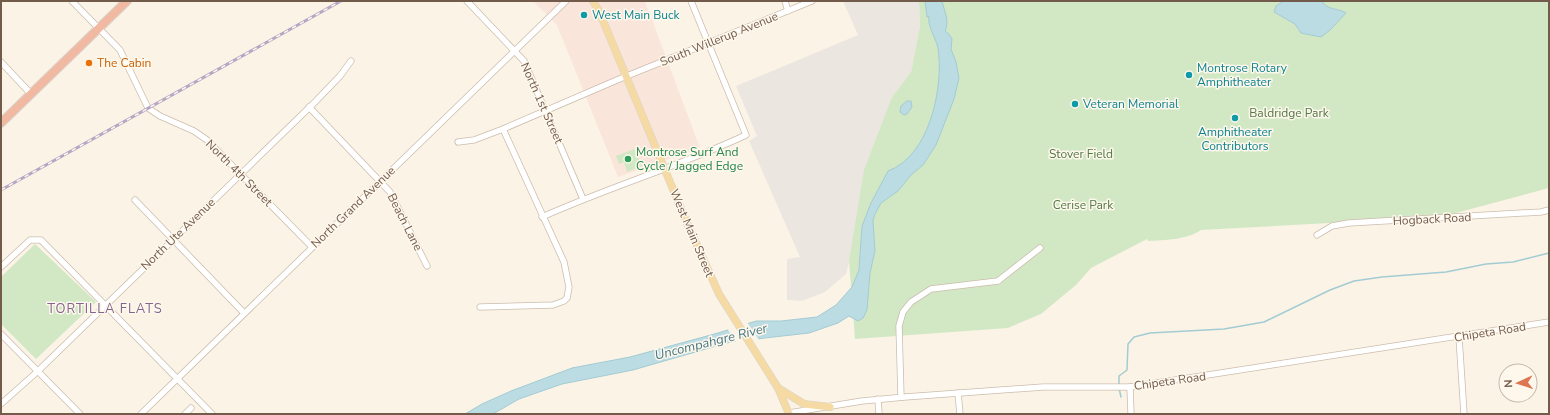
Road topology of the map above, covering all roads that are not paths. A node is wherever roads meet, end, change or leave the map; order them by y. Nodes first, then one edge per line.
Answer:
1 (72, 1) edge
2 (127, 1) edge
3 (467, 1) edge
4 (566, 1) edge
5 (593, 1) edge
6 (691, 1) edge
7 (785, 1) edge
8 (812, 1) edge
9 (788, 11) junction
10 (99, 28) junction
11 (707, 44) junction
12 (515, 51) junction
13 (351, 61) dead end
14 (1, 62) edge
15 (626, 77) junction
16 (31, 94) junction
17 (309, 107) junction
18 (546, 111) junction
19 (1, 123) edge
20 (503, 129) junction
21 (458, 142) dead end
22 (665, 169) junction
23 (240, 174) junction
24 (380, 181) junction
25 (583, 199) junction
26 (135, 200) dead end
27 (1549, 210) edge
28 (542, 217) junction
29 (1317, 235) dead end
30 (172, 240) junction
31 (312, 247) junction
32 (1040, 248) dead end
33 (427, 266) dead end
34 (1, 267) edge
35 (105, 306) junction
36 (480, 307) dead end
37 (244, 313) junction
38 (1549, 322) edge
39 (1, 334) edge
40 (1459, 337) junction
41 (38, 371) junction
42 (177, 379) junction
43 (1130, 387) junction
44 (778, 388) junction
45 (958, 393) junction
46 (901, 397) junction
47 (878, 399) junction
48 (1, 404) edge
49 (830, 407) junction
50 (191, 408) dead end
51 (789, 413) edge
52 (80, 414) edge
53 (141, 414) edge
54 (185, 414) edge
55 (212, 414) edge
56 (879, 414) edge
57 (960, 414) edge
58 (1131, 414) edge
59 (1464, 414) edge

1 - 10 street, North 4th Street
2 - 10 highway
3 - 12 street, North 1st Street
4 - 12 street, North Grand Avenue
5 - 15 main road, West Main Street
6 - 11 street
7 - 9 street
8 - 9 street, South Willerup Avenue
9 - 11 street, South Willerup Avenue
10 - 16 highway
10 - 23 street, North 4th Street
11 - 15 street, South Willerup Avenue
11 - 22 street
12 - 18 street, North 1st Street
12 - 24 street, North Grand Avenue
13 - 17 street, North Ute Avenue
14 - 16 street
15 - 18 street, South Willerup Avenue
15 - 22 main road, West Main Street
16 - 19 highway
17 - 23 street, North Ute Avenue
17 - 24 street, Beach Lane
18 - 20 street, South Willerup Avenue
18 - 25 street, North 1st Street
20 - 21 street, South Willerup Avenue
20 - 28 street
22 - 25 street
22 - 44 main road, West Main Street
23 - 30 street, North Ute Avenue
23 - 31 street, North 4th Street
24 - 31 street, North Grand Avenue
24 - 33 street, Beach Lane
25 - 28 street
26 - 30 street
27 - 29 street, Hogback Road
28 - 36 street
30 - 35 street, North Ute Avenue
30 - 37 street
31 - 37 street, North Grand Avenue
32 - 46 street
34 - 35 street
35 - 41 street, North Ute Avenue
35 - 42 street
37 - 42 street, North Grand Avenue
38 - 40 street, Chipeta Road
39 - 41 street
40 - 43 street, Chipeta Road
40 - 59 street
41 - 48 street, North Ute Avenue
41 - 52 street
42 - 53 street, North Grand Avenue
42 - 55 street
43 - 45 street, Chipeta Road
43 - 58 street
44 - 49 main road
44 - 51 main road, West Main Street
45 - 46 street, Chipeta Road
45 - 57 street
46 - 47 street, Chipeta Road
47 - 49 street, Chipeta Road
47 - 56 street
49 - 51 street, Chipeta Road
50 - 54 street

